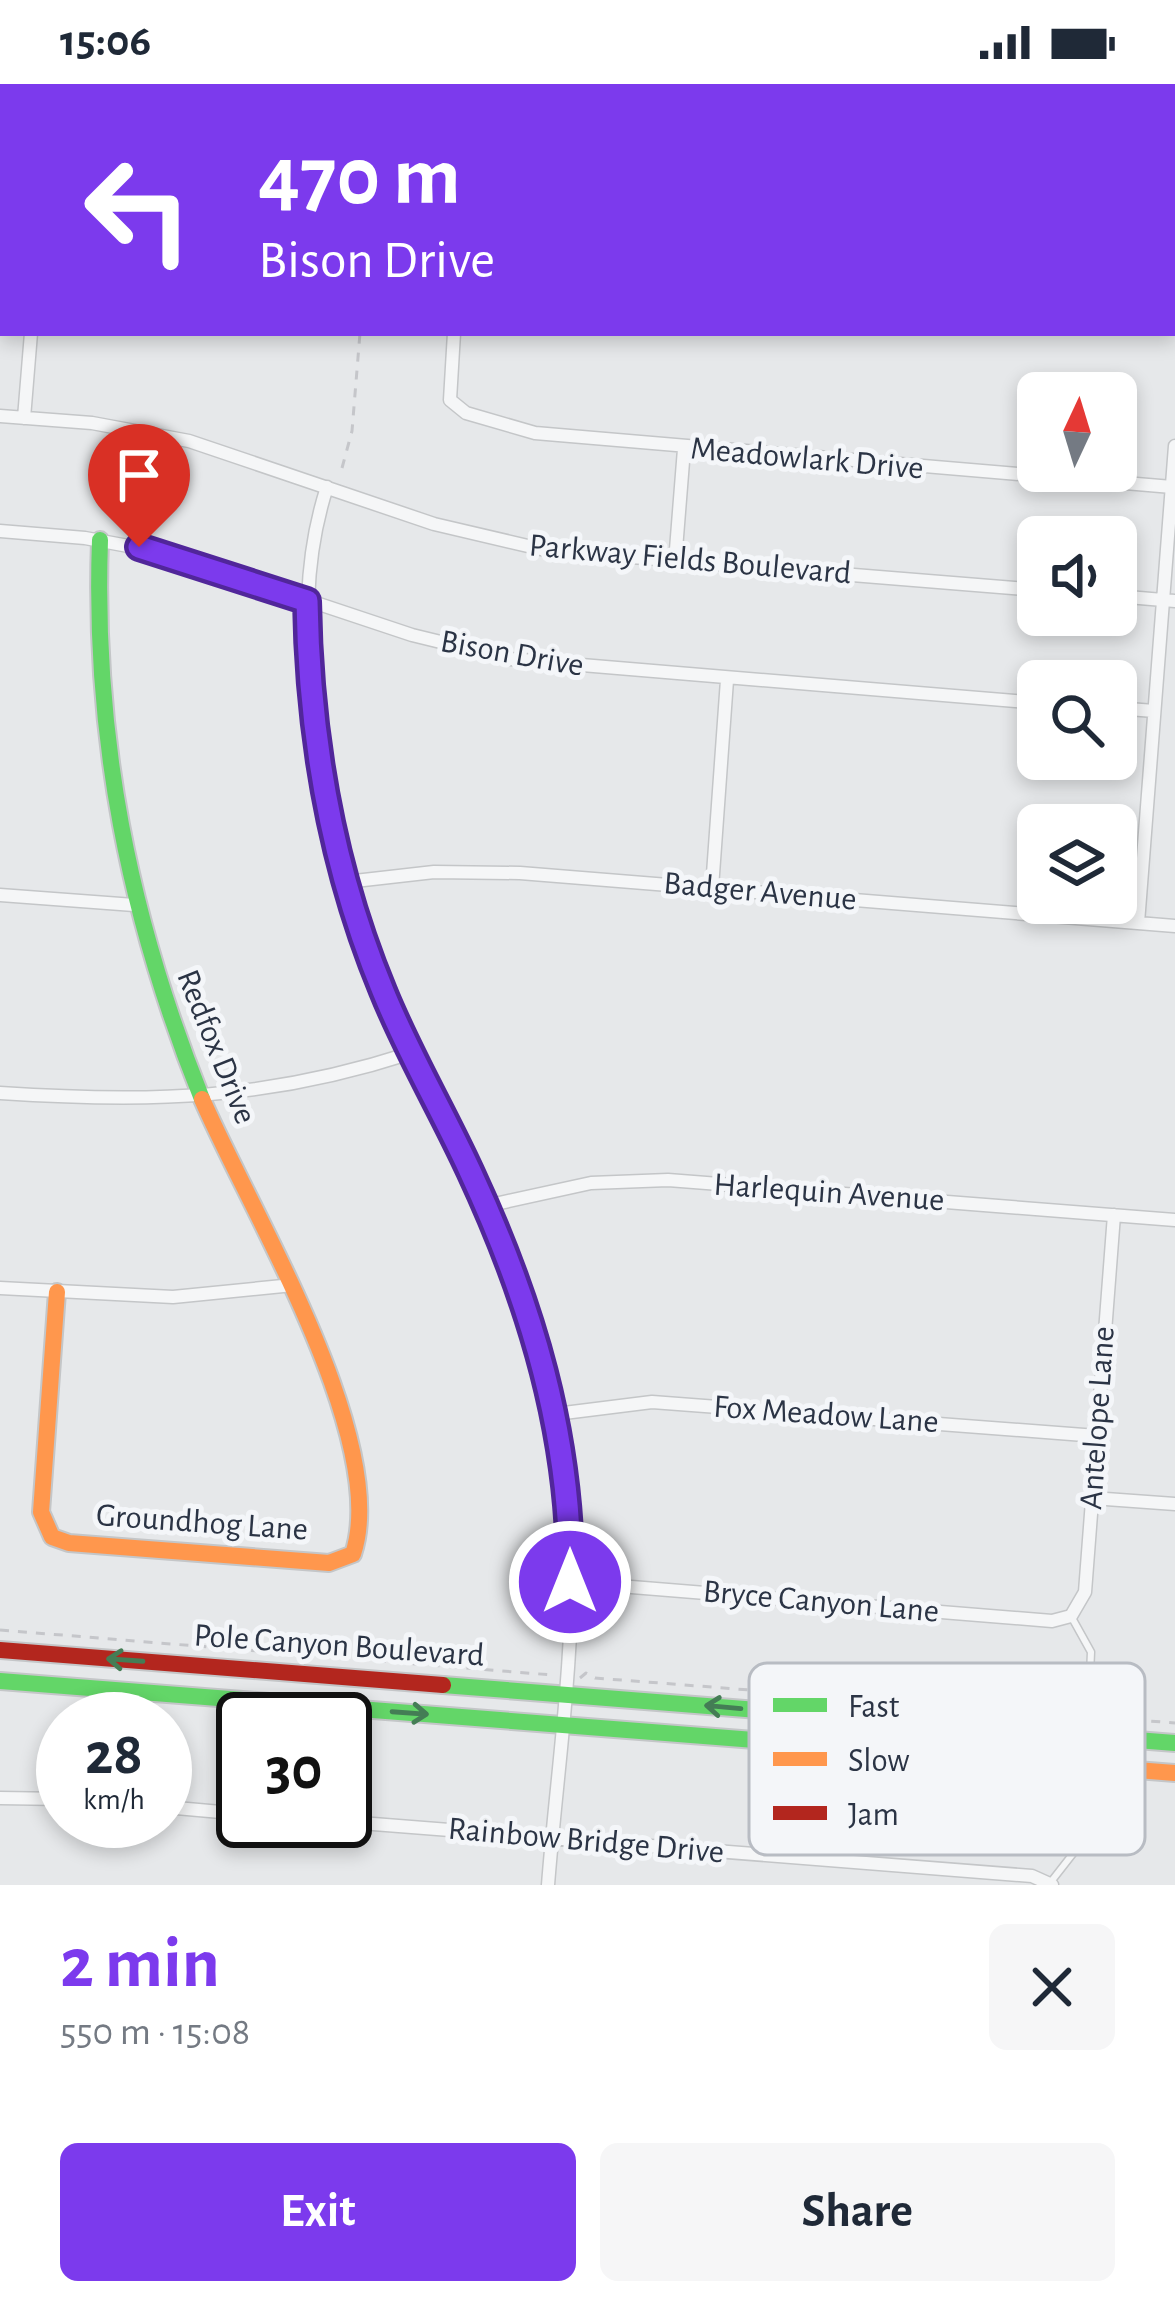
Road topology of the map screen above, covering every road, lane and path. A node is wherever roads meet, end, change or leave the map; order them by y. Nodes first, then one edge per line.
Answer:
1 (31, 336) edge
2 (360, 336) edge
3 (454, 336) edge
4 (0, 416) edge
5 (24, 418) junction
6 (1175, 446) edge
7 (684, 449) junction
8 (342, 467) dead end
9 (327, 487) junction
10 (1172, 488) junction
11 (0, 531) edge
12 (100, 540) junction
13 (675, 562) junction
14 (1017, 588) edge
15 (1137, 598) edge
16 (1169, 600) edge
17 (307, 601) junction
18 (728, 680) junction
19 (1017, 701) edge
20 (1137, 710) edge
21 (1154, 711) junction
22 (346, 882) junction
23 (712, 888) junction
24 (0, 895) edge
25 (134, 905) junction
26 (1138, 923) junction
27 (1175, 926) edge
28 (411, 1053) junction
29 (0, 1093) edge
30 (201, 1099) junction
31 (486, 1206) junction
32 (1114, 1215) junction
33 (1175, 1220) edge
34 (293, 1285) junction
35 (0, 1288) edge
36 (57, 1292) junction
37 (556, 1414) junction
38 (1096, 1436) junction
39 (1092, 1498) junction
40 (1175, 1504) edge
41 (353, 1554) joint
42 (570, 1582) junction
43 (1071, 1616) junction
44 (0, 1630) edge
45 (0, 1650) edge
46 (1090, 1663) edge
47 (542, 1671) dead end
48 (586, 1672) dead end
49 (0, 1682) edge
50 (749, 1690) edge
51 (562, 1694) junction
52 (749, 1709) edge
53 (1145, 1721) edge
54 (1175, 1723) edge
55 (560, 1725) junction
56 (749, 1740) edge
57 (1145, 1741) edge
58 (1175, 1743) edge
59 (1145, 1771) edge
60 (1175, 1773) edge
61 (0, 1798) edge
62 (36, 1799) edge
63 (372, 1824) edge
64 (551, 1838) junction
65 (749, 1854) edge
66 (766, 1855) edge
67 (1072, 1855) edge
68 (1051, 1884) edge
69 (548, 1885) edge

1 - 5 street
2 - 8 path
3 - 7 street, Meadowlark Drive
4 - 5 street, Parkway Fields Boulevard
5 - 9 street, Parkway Fields Boulevard
6 - 10 street
7 - 10 street, Meadowlark Drive
7 - 13 street
9 - 13 street, Parkway Fields Boulevard
9 - 17 street
10 - 16 street
11 - 12 street, Bison Drive
12 - 17 street, Bison Drive
12 - 25 street, Redfox Drive
13 - 14 street, Parkway Fields Boulevard
15 - 16 street
16 - 21 street
17 - 18 street, Bison Drive
17 - 22 street
18 - 19 street, Bison Drive
18 - 23 street
20 - 21 street
21 - 26 street
22 - 23 street, Badger Avenue
22 - 28 street
23 - 26 street, Badger Avenue
24 - 25 street
25 - 30 street, Redfox Drive
26 - 27 street, Badger Avenue
28 - 30 street
28 - 31 street
29 - 30 street
30 - 34 street, Redfox Drive
31 - 32 street, Harlequin Avenue
31 - 37 street
32 - 33 street, Harlequin Avenue
32 - 38 street, Antelope Lane
34 - 36 street
34 - 41 street, Redfox Drive
35 - 36 street
36 - 41 street, Groundhog Lane
37 - 38 street, Fox Meadow Lane
37 - 42 street
38 - 39 street, Antelope Lane
39 - 40 street
39 - 43 street, Antelope Lane
42 - 43 street, Bryce Canyon Lane
42 - 51 street
43 - 46 lane
44 - 47 path
51 -> 45 street, Pole Canyon Boulevard
48 - 50 path
49 -> 55 street, Pole Canyon Boulevard
52 -> 51 street, Pole Canyon Boulevard
51 - 55 street
53 - 54 path
55 - 56 street, Pole Canyon Boulevard
55 - 64 street
58 -> 57 street, Pole Canyon Boulevard
59 - 60 street, Pole Canyon Boulevard
61 - 62 street
63 - 64 street, Rainbow Bridge Drive
64 - 65 street, Rainbow Bridge Drive
64 - 69 street
66 - 68 street, Rainbow Bridge Drive
67 - 68 lane

